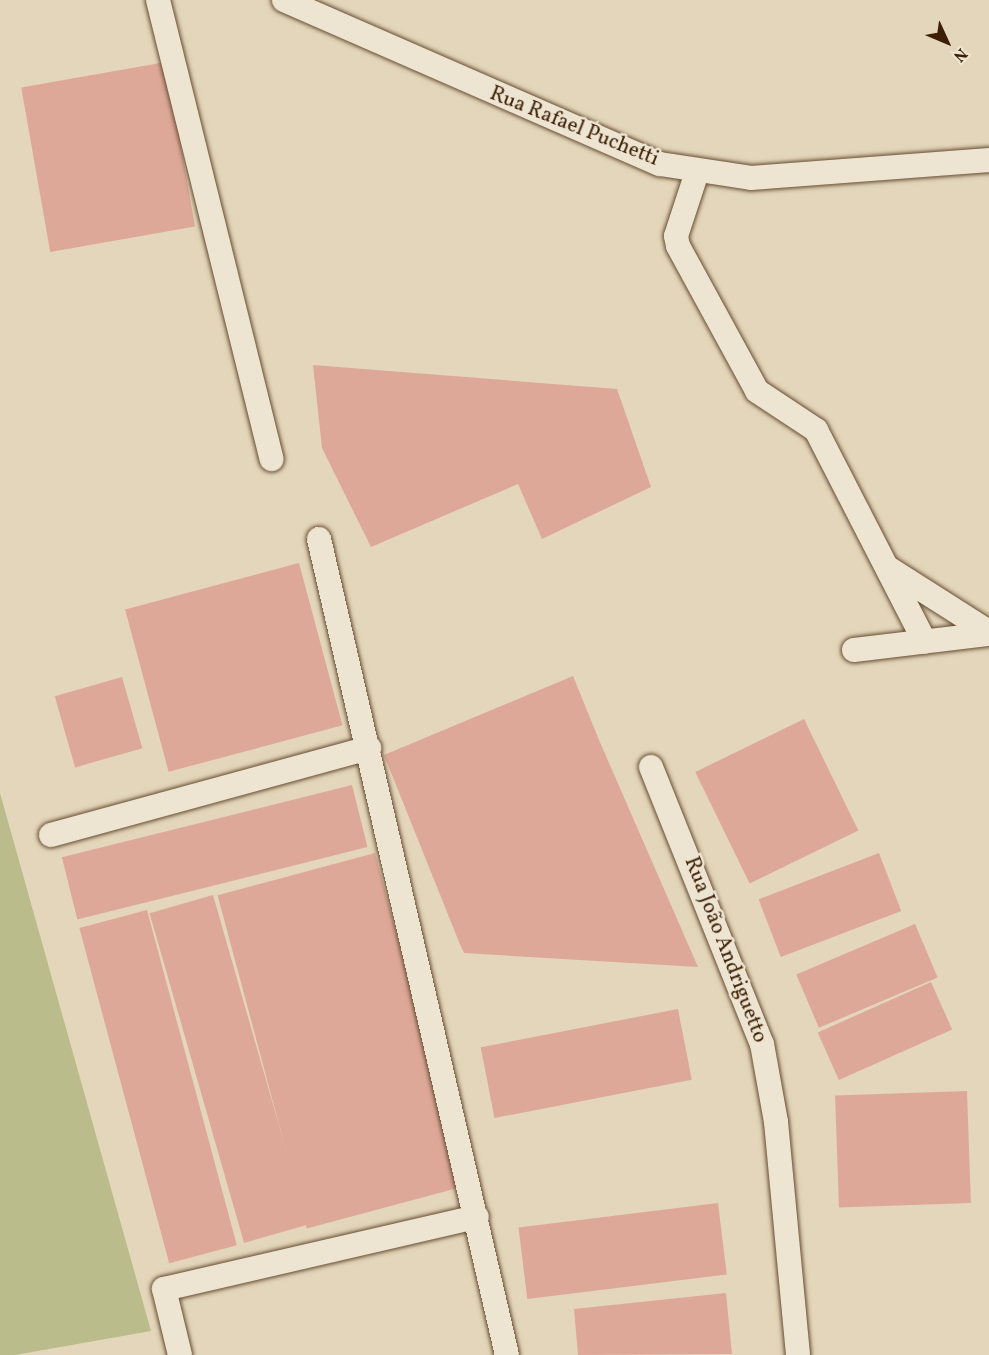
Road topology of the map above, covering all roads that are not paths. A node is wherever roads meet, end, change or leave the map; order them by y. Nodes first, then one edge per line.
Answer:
1 (158, 0) edge
2 (284, 0) edge
3 (989, 160) edge
4 (697, 172) junction
5 (272, 459) dead end
6 (319, 539) dead end
7 (886, 567) junction
8 (989, 633) edge
9 (925, 642) junction
10 (854, 650) dead end
11 (369, 748) junction
12 (651, 767) dead end
13 (51, 835) dead end
14 (477, 1217) junction
15 (180, 1355) edge
16 (507, 1355) edge
17 (798, 1355) edge

1 - 5 street
2 - 4 street, Rua Rafael Puchetti
3 - 4 street, Rua Rafael Puchetti
4 - 7 street
6 - 11 street
7 - 8 street
7 - 9 street
8 - 9 street
9 - 10 street
11 - 13 street
11 - 14 street
12 - 17 street, Rua João Andriguetto
14 - 15 street
14 - 16 street

